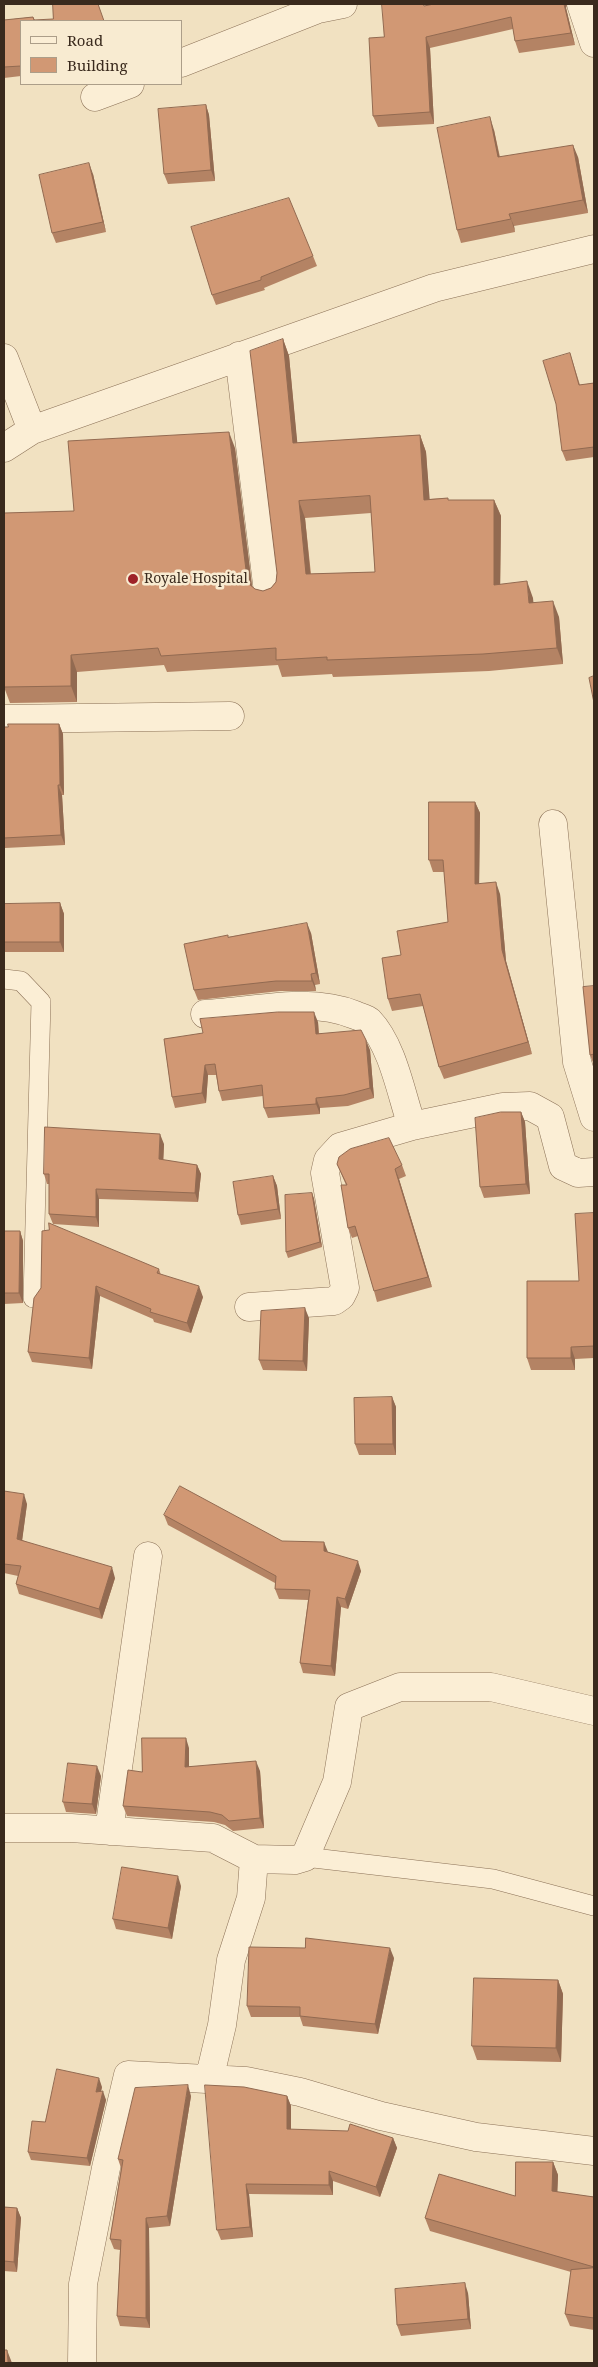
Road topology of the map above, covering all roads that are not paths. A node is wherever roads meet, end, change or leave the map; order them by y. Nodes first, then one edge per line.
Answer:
1 (343, 4) edge
2 (581, 4) edge
3 (594, 44) edge
4 (182, 64) edge
5 (127, 85) edge
6 (96, 97) dead end
7 (594, 249) edge
8 (240, 356) junction
9 (4, 358) edge
10 (32, 430) junction
11 (4, 448) edge
12 (268, 592) edge
13 (230, 716) dead end
14 (4, 719) edge
15 (553, 824) dead end
16 (4, 980) edge
17 (205, 1014) dead end
18 (594, 1117) edge
19 (412, 1126) junction
20 (594, 1172) edge
21 (33, 1298) edge
22 (249, 1307) dead end
23 (148, 1556) dead end
24 (594, 1710) edge
25 (4, 1828) edge
26 (109, 1831) junction
27 (305, 1857) junction
28 (254, 1859) junction
29 (594, 1906) edge
30 (209, 2080) junction
31 (594, 2151) edge
32 (82, 2363) edge

1 - 4 street
2 - 3 street
5 - 6 street
7 - 8 street
8 - 10 street
8 - 12 street
9 - 10 street
10 - 11 street
13 - 14 street
15 - 18 street
16 - 21 lane
17 - 19 street
19 - 20 street
19 - 22 street
23 - 26 street
24 - 27 street
25 - 26 street
26 - 28 street
27 - 28 street
27 - 29 lane
28 - 30 street
30 - 31 street
30 - 32 street

